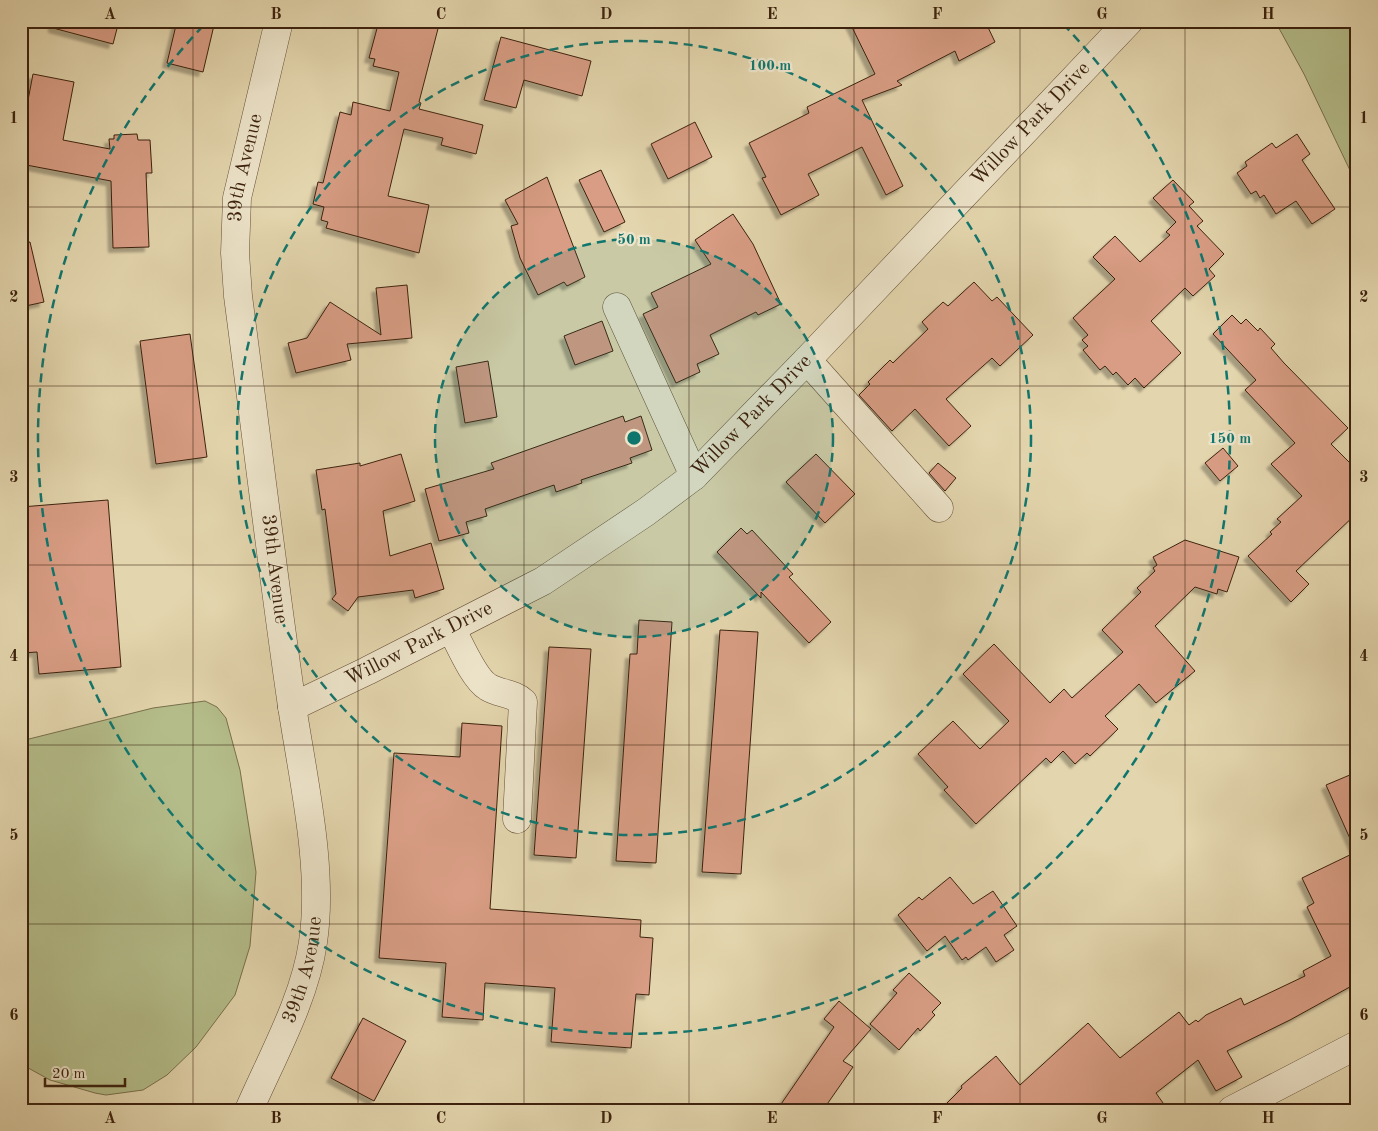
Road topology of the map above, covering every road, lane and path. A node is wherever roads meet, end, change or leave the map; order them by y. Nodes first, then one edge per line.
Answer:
1 (279, 21) edge
2 (1129, 21) edge
3 (617, 307) dead end
4 (807, 360) junction
5 (694, 476) junction
6 (939, 508) dead end
7 (451, 628) junction
8 (292, 707) junction
9 (517, 819) dead end
10 (1357, 1045) edge
11 (249, 1110) edge
12 (1232, 1110) edge

1 - 8 street, 39th Avenue
2 - 4 street, Willow Park Drive
3 - 5 street
4 - 5 street, Willow Park Drive
4 - 6 street
5 - 7 street, Willow Park Drive
7 - 8 street, Willow Park Drive
7 - 9 street
8 - 11 street, 39th Avenue
10 - 12 street

